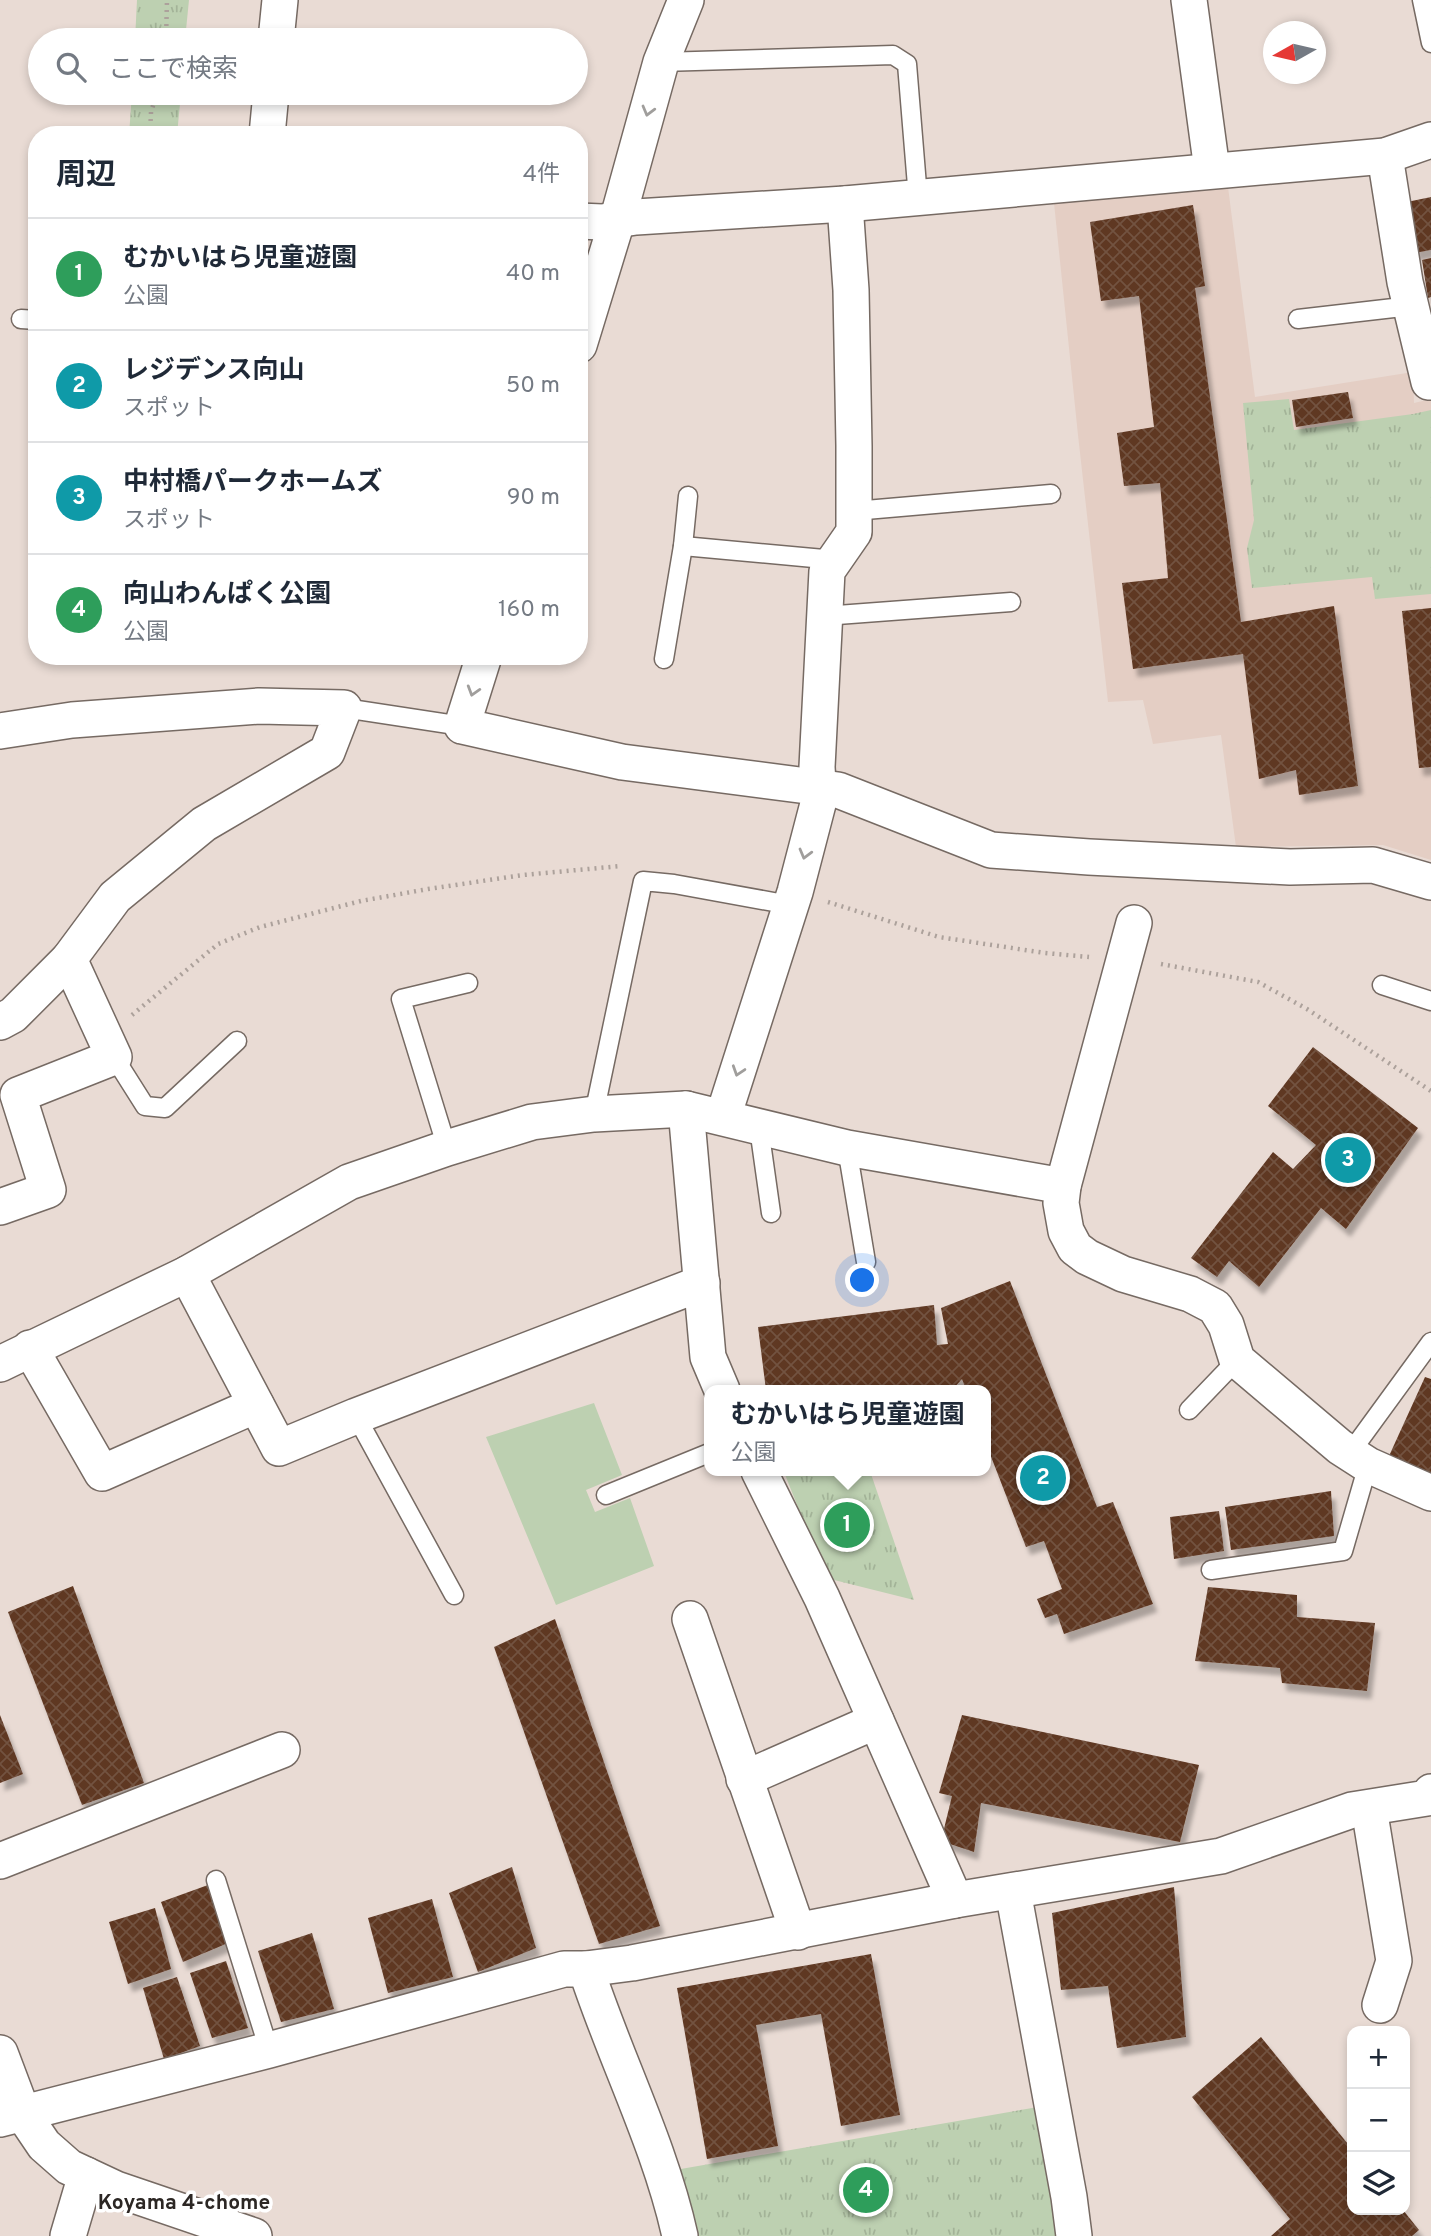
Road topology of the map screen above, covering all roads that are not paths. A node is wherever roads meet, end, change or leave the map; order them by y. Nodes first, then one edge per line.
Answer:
1 (281, 0) edge
2 (686, 0) edge
3 (1189, 0) edge
4 (1422, 0) edge
5 (278, 28) edge
6 (1431, 43) edge
7 (661, 62) junction
8 (270, 105) edge
9 (268, 126) edge
10 (1431, 140) edge
11 (1385, 156) junction
12 (1212, 170) junction
13 (918, 198) junction
14 (845, 204) junction
15 (588, 221) edge
16 (617, 221) junction
17 (1411, 306) junction
18 (588, 316) edge
19 (1298, 319) dead end
20 (1431, 381) edge
21 (1051, 494) dead end
22 (688, 496) dead end
23 (854, 511) junction
24 (682, 546) junction
25 (835, 560) junction
26 (1011, 602) dead end
27 (824, 616) junction
28 (664, 659) dead end
29 (481, 665) edge
30 (344, 708) junction
31 (462, 726) junction
32 (0, 731) edge
33 (819, 788) junction
34 (1431, 881) edge
35 (790, 905) junction
36 (1134, 923) dead end
37 (69, 959) junction
38 (468, 983) dead end
39 (1382, 985) dead end
40 (1431, 1001) edge
41 (0, 1023) edge
42 (237, 1041) dead end
43 (110, 1047) junction
44 (686, 1109) junction
45 (594, 1114) junction
46 (723, 1117) junction
47 (759, 1128) junction
48 (447, 1148) junction
49 (847, 1148) junction
50 (1063, 1186) junction
51 (0, 1207) edge
52 (771, 1213) dead end
53 (866, 1262) dead end
54 (187, 1274) junction
55 (702, 1283) junction
56 (1431, 1342) edge
57 (15, 1356) edge
58 (1237, 1360) junction
59 (720, 1385) edge
60 (256, 1405) junction
61 (1189, 1410) dead end
62 (356, 1416) junction
63 (704, 1455) edge
64 (1359, 1459) junction
65 (761, 1476) edge
66 (1431, 1493) edge
67 (606, 1495) dead end
68 (1211, 1570) dead end
69 (454, 1595) dead end
70 (690, 1619) dead end
71 (876, 1721) junction
72 (282, 1749) dead end
73 (744, 1780) junction
74 (1430, 1797) edge
75 (1369, 1808) junction
76 (0, 1861) edge
77 (216, 1880) dead end
78 (1013, 1891) junction
79 (955, 1900) junction
80 (798, 1932) junction
81 (586, 1969) junction
82 (1380, 2005) dead end
83 (269, 2050) junction
84 (0, 2053) edge
85 (11, 2117) edge
86 (86, 2175) junction
87 (68, 2236) edge
88 (254, 2236) edge
89 (680, 2236) edge
90 (1074, 2236) edge

1 - 5 street
2 - 7 street
3 - 12 street
4 - 6 lane
7 - 13 lane
7 -> 16 street
8 - 9 street
10 - 11 street
11 - 12 street
11 - 17 street
12 - 13 street
13 - 14 street
14 - 16 street
14 - 23 street
15 - 16 street
16 - 18 street
17 - 19 lane
17 - 20 street
21 - 23 lane
22 - 24 lane
23 - 25 street
24 - 25 lane
24 - 28 lane
25 - 27 street
26 - 27 lane
27 - 33 street
29 -> 31 street
30 - 31 lane
30 - 32 street
30 - 37 street
31 - 33 street
33 - 34 street
33 -> 35 street
35 - 45 lane
35 -> 46 street
36 - 50 street
37 - 41 street
37 - 43 street
38 - 48 lane
39 - 40 lane
42 - 43 lane
43 - 51 street
44 - 45 street
44 - 46 street
44 - 55 street
45 - 48 street
46 - 47 street
47 - 49 street
47 - 52 lane
48 - 54 street
49 - 50 street
49 - 53 lane
50 - 58 street
54 - 57 street
54 - 60 street
55 - 59 street
55 - 62 street
56 - 64 lane
57 - 60 street
58 - 61 lane
58 - 64 street
60 - 62 street
62 - 69 lane
63 - 67 lane
64 - 66 street
64 - 68 lane
65 - 71 street
70 - 73 street
71 - 73 street
71 - 79 street
72 - 76 street
73 - 80 street
74 - 75 street
75 - 78 street
75 - 82 street
77 - 83 lane
78 - 79 street
78 - 90 street
79 - 80 street
80 - 81 street
81 - 83 street
81 - 89 street
83 - 85 street
84 - 85 street
85 - 86 street
86 - 87 street
86 - 88 street

